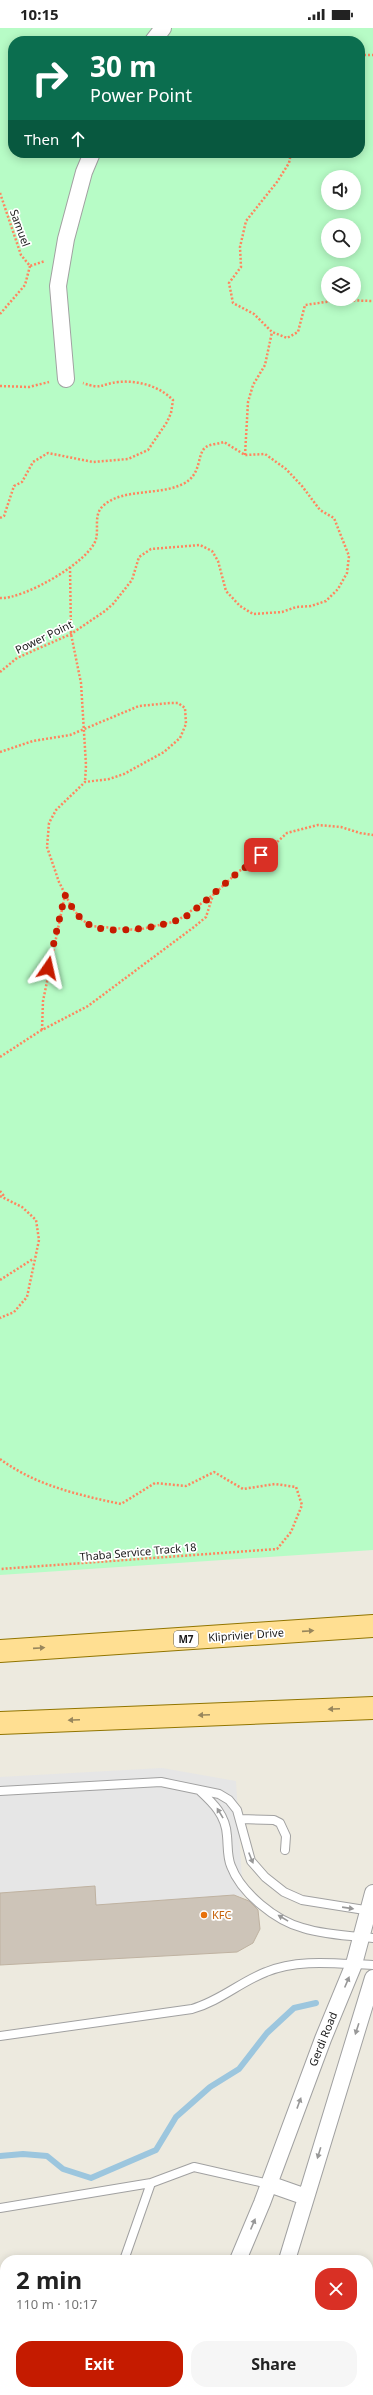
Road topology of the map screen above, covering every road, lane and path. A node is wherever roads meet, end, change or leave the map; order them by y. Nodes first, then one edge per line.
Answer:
1 (163, 28) edge
2 (157, 36) edge
3 (90, 158) edge
4 (290, 158) edge
5 (0, 193) edge
6 (66, 239) junction
7 (30, 266) junction
8 (373, 301) edge
9 (0, 314) edge
10 (272, 332) junction
11 (66, 379) junction
12 (0, 386) edge
13 (245, 455) junction
14 (0, 518) edge
15 (70, 567) junction
16 (0, 598) edge
17 (72, 634) junction
18 (0, 672) edge
19 (84, 728) junction
20 (0, 752) edge
21 (85, 782) junction
22 (373, 835) edge
23 (65, 895) junction
24 (213, 895) junction
25 (42, 1030) junction
26 (0, 1057) edge
27 (0, 1191) edge
28 (0, 1196) edge
29 (4, 1196) junction
30 (34, 1259) junction
31 (0, 1280) edge
32 (0, 1318) edge
33 (0, 1458) edge
34 (0, 1569) edge
35 (373, 1626) edge
36 (0, 1651) edge
37 (373, 1708) edge
38 (0, 1723) edge
39 (199, 1790) junction
40 (0, 1791) edge
41 (241, 1819) junction
42 (285, 1850) dead end
43 (373, 1893) edge
44 (371, 1911) edge
45 (367, 1938) edge
46 (354, 1964) junction
47 (373, 1965) edge
48 (373, 1978) edge
49 (0, 2036) edge
50 (151, 2183) junction
51 (269, 2184) junction
52 (306, 2197) junction
53 (0, 2208) edge
54 (126, 2255) edge
55 (240, 2255) edge
56 (289, 2255) edge

1 - 2 street
3 - 6 street
4 - 10 path
5 - 7 path, Samuel
6 - 7 path
6 - 11 street
7 - 9 path
8 - 10 path
10 - 13 path
11 - 12 path
11 - 14 path
13 - 15 path
13 - 17 path, Power Point
15 - 16 path
15 - 17 path
17 - 18 path, Power Point
17 - 19 path
19 - 20 path
19 - 21 path
19 - 21 path
21 - 23 path
22 - 24 path
23 - 24 path
23 - 25 path
24 - 25 path
25 - 26 path
27 - 29 path
28 - 29 path
29 - 30 path
30 - 31 path
30 - 32 path
33 - 34 path, Thaba Service Track 18
36 -> 35 main road, Kliprivier Drive / M7
37 -> 38 main road
39 - 40 lane
39 - 41 lane
45 -> 39 lane
41 - 42 lane
41 -> 44 lane
43 - 44 street, Gerdi Road
44 - 45 street, Gerdi Road
45 - 46 street, Gerdi Road
46 - 47 lane
46 - 49 lane
51 -> 46 street, Gerdi Road
48 -> 52 street
50 - 51 lane
50 - 53 lane
50 - 54 lane
51 - 52 street
55 -> 51 street, Gerdi Road
52 - 56 street

